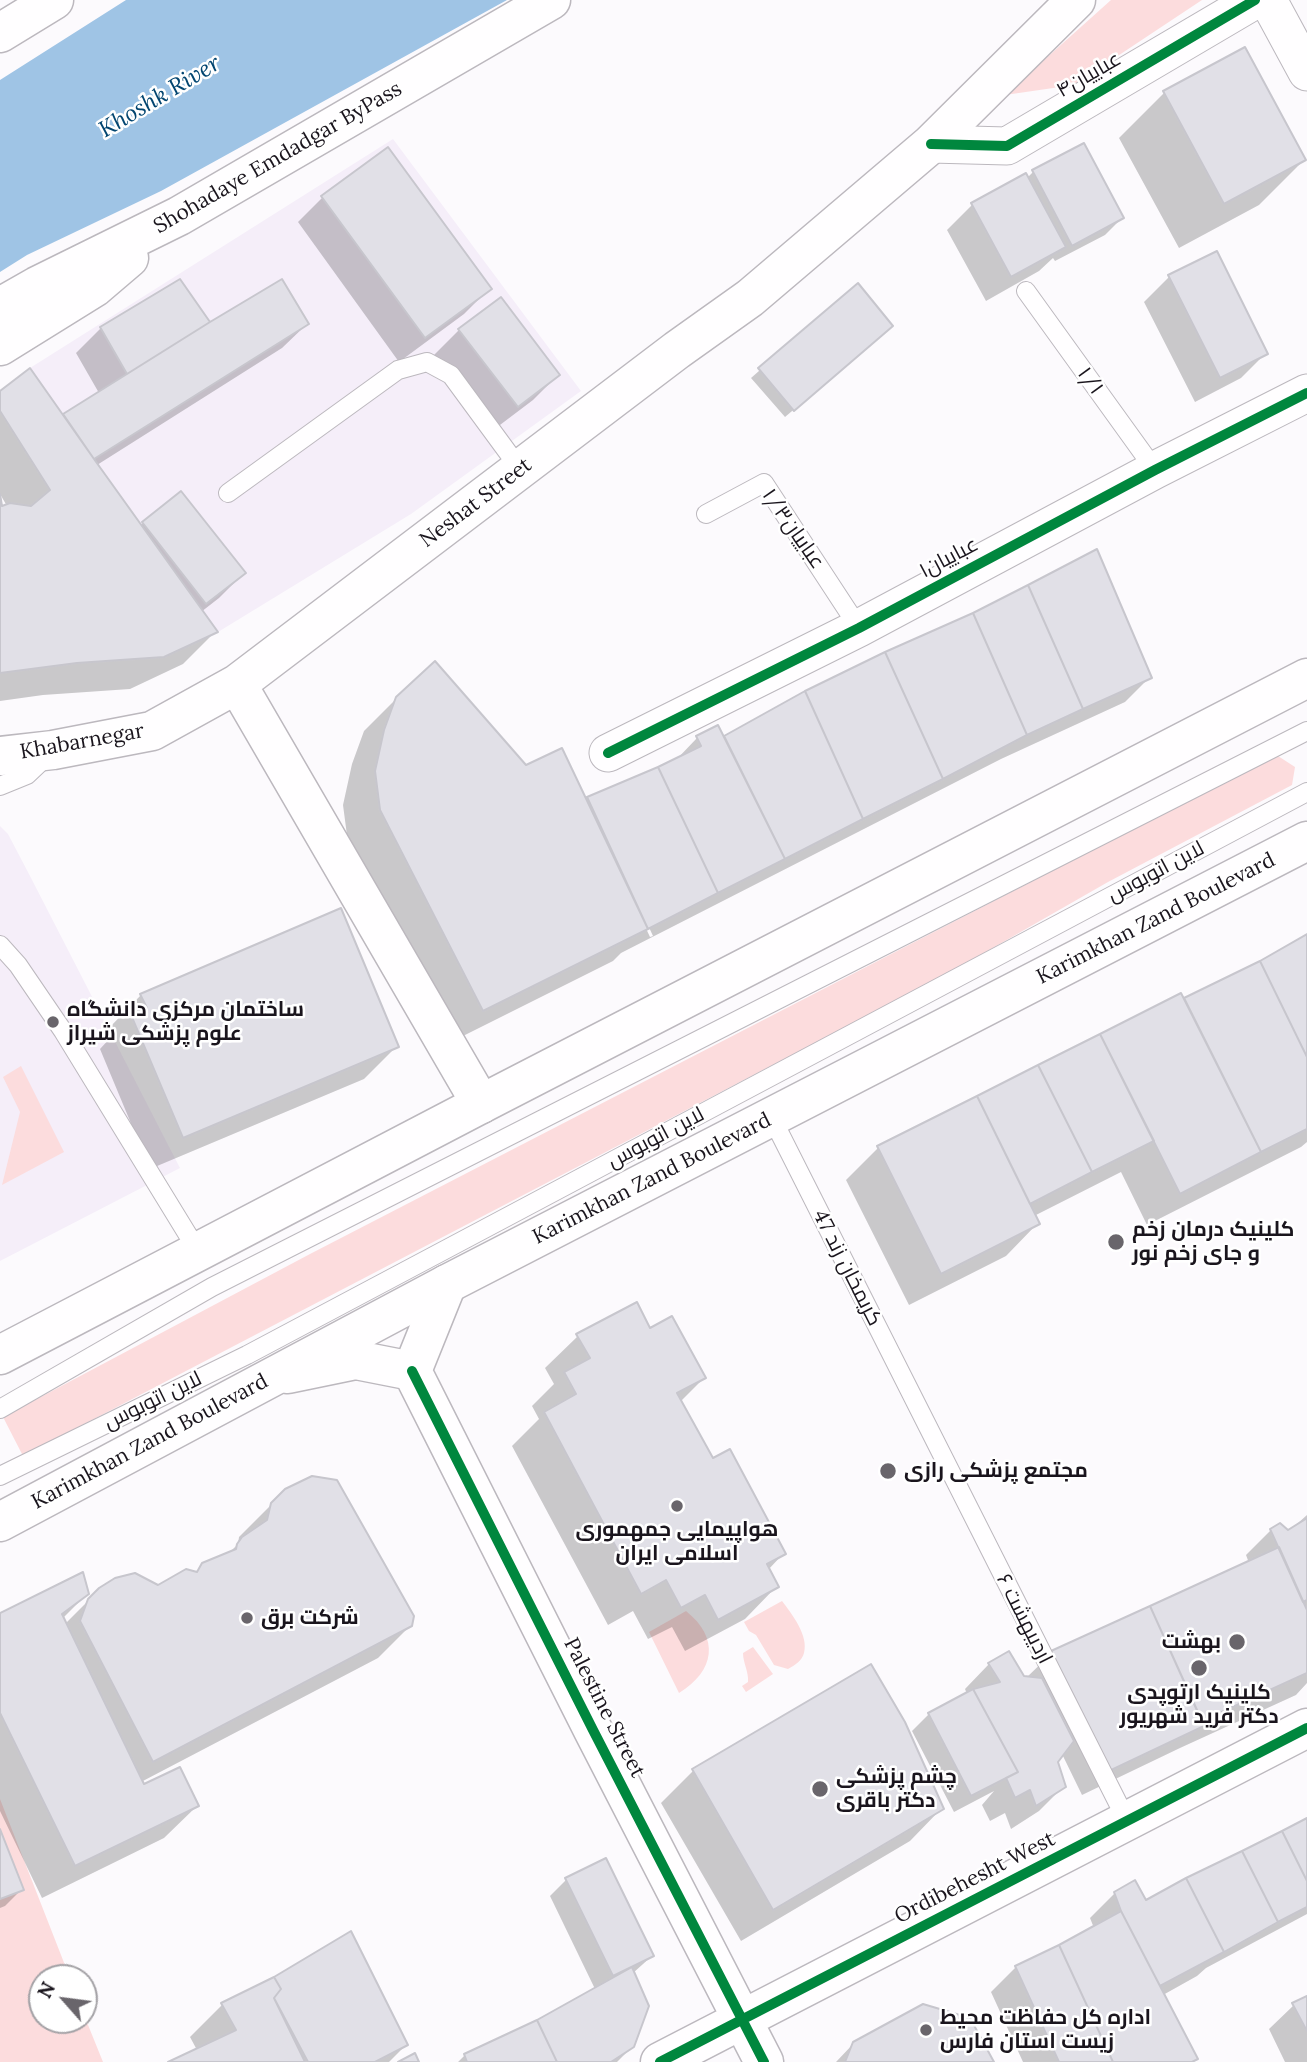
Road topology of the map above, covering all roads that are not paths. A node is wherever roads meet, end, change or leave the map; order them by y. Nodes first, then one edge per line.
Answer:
1 (54, 0) edge
2 (551, 0) edge
3 (1076, 0) edge
4 (1255, 0) edge
5 (1269, 0) edge
6 (0, 33) edge
7 (1307, 72) edge
8 (931, 144) junction
9 (179, 216) junction
10 (1026, 291) dead end
11 (0, 307) edge
12 (0, 346) edge
13 (1307, 393) edge
14 (520, 469) junction
15 (1155, 470) junction
16 (228, 494) dead end
17 (706, 514) dead end
18 (859, 628) junction
19 (1307, 678) edge
20 (237, 684) junction
21 (1307, 731) edge
22 (53, 750) junction
23 (608, 753) dead end
24 (0, 756) edge
25 (0, 786) edge
26 (1307, 792) edge
27 (1307, 841) edge
28 (0, 945) edge
29 (481, 1104) junction
30 (772, 1118) junction
31 (198, 1253) junction
32 (447, 1283) junction
33 (0, 1355) edge
34 (412, 1371) junction
35 (269, 1378) junction
36 (0, 1409) edge
37 (922, 1418) joint
38 (0, 1476) edge
39 (0, 1522) edge
40 (1307, 1728) edge
41 (1127, 1821) junction
42 (743, 2020) junction
43 (660, 2062) edge
44 (764, 2062) edge

1 - 6 main road
2 - 9 main road, Shohadaye Emdadgar ByPass
3 - 8 main road, Neshat Street
4 - 8 street, عباییان۴
5 - 7 street
8 - 14 main road, Neshat Street
9 - 11 main road, Shohadaye Emdadgar ByPass
9 - 12 main road
10 - 15 lane, ۱/۱
13 - 15 street, عباییان۱
14 - 16 lane
14 - 20 main road, Neshat Street
15 - 18 street, عباییان۱
17 - 18 lane, عباییان۱/۳
18 - 23 street, عباییان۱
19 - 29 main road
20 - 22 main road, Khabarnegar
20 - 29 main road
21 - 36 lane
22 - 24 main road, Khabarnegar
22 - 25 lane
26 - 38 lane, لاین اتوبوس
27 - 30 main road, Karimkhan Zand Boulevard
28 - 31 lane
29 - 31 main road
30 - 32 main road, Karimkhan Zand Boulevard
30 - 37 lane, 47 کریمخان زند
31 - 33 main road
32 - 34 main road
32 - 35 main road, Karimkhan Zand Boulevard
34 - 35 main road
34 - 42 main road, Palestine Street
35 - 39 main road, Karimkhan Zand Boulevard
37 - 41 lane, ۶ اردیبهشت
40 - 41 main road, Ordibehesht West
41 - 42 main road, Ordibehesht West
42 - 43 main road, Ordibehesht West
42 - 44 main road, Palestine Street

